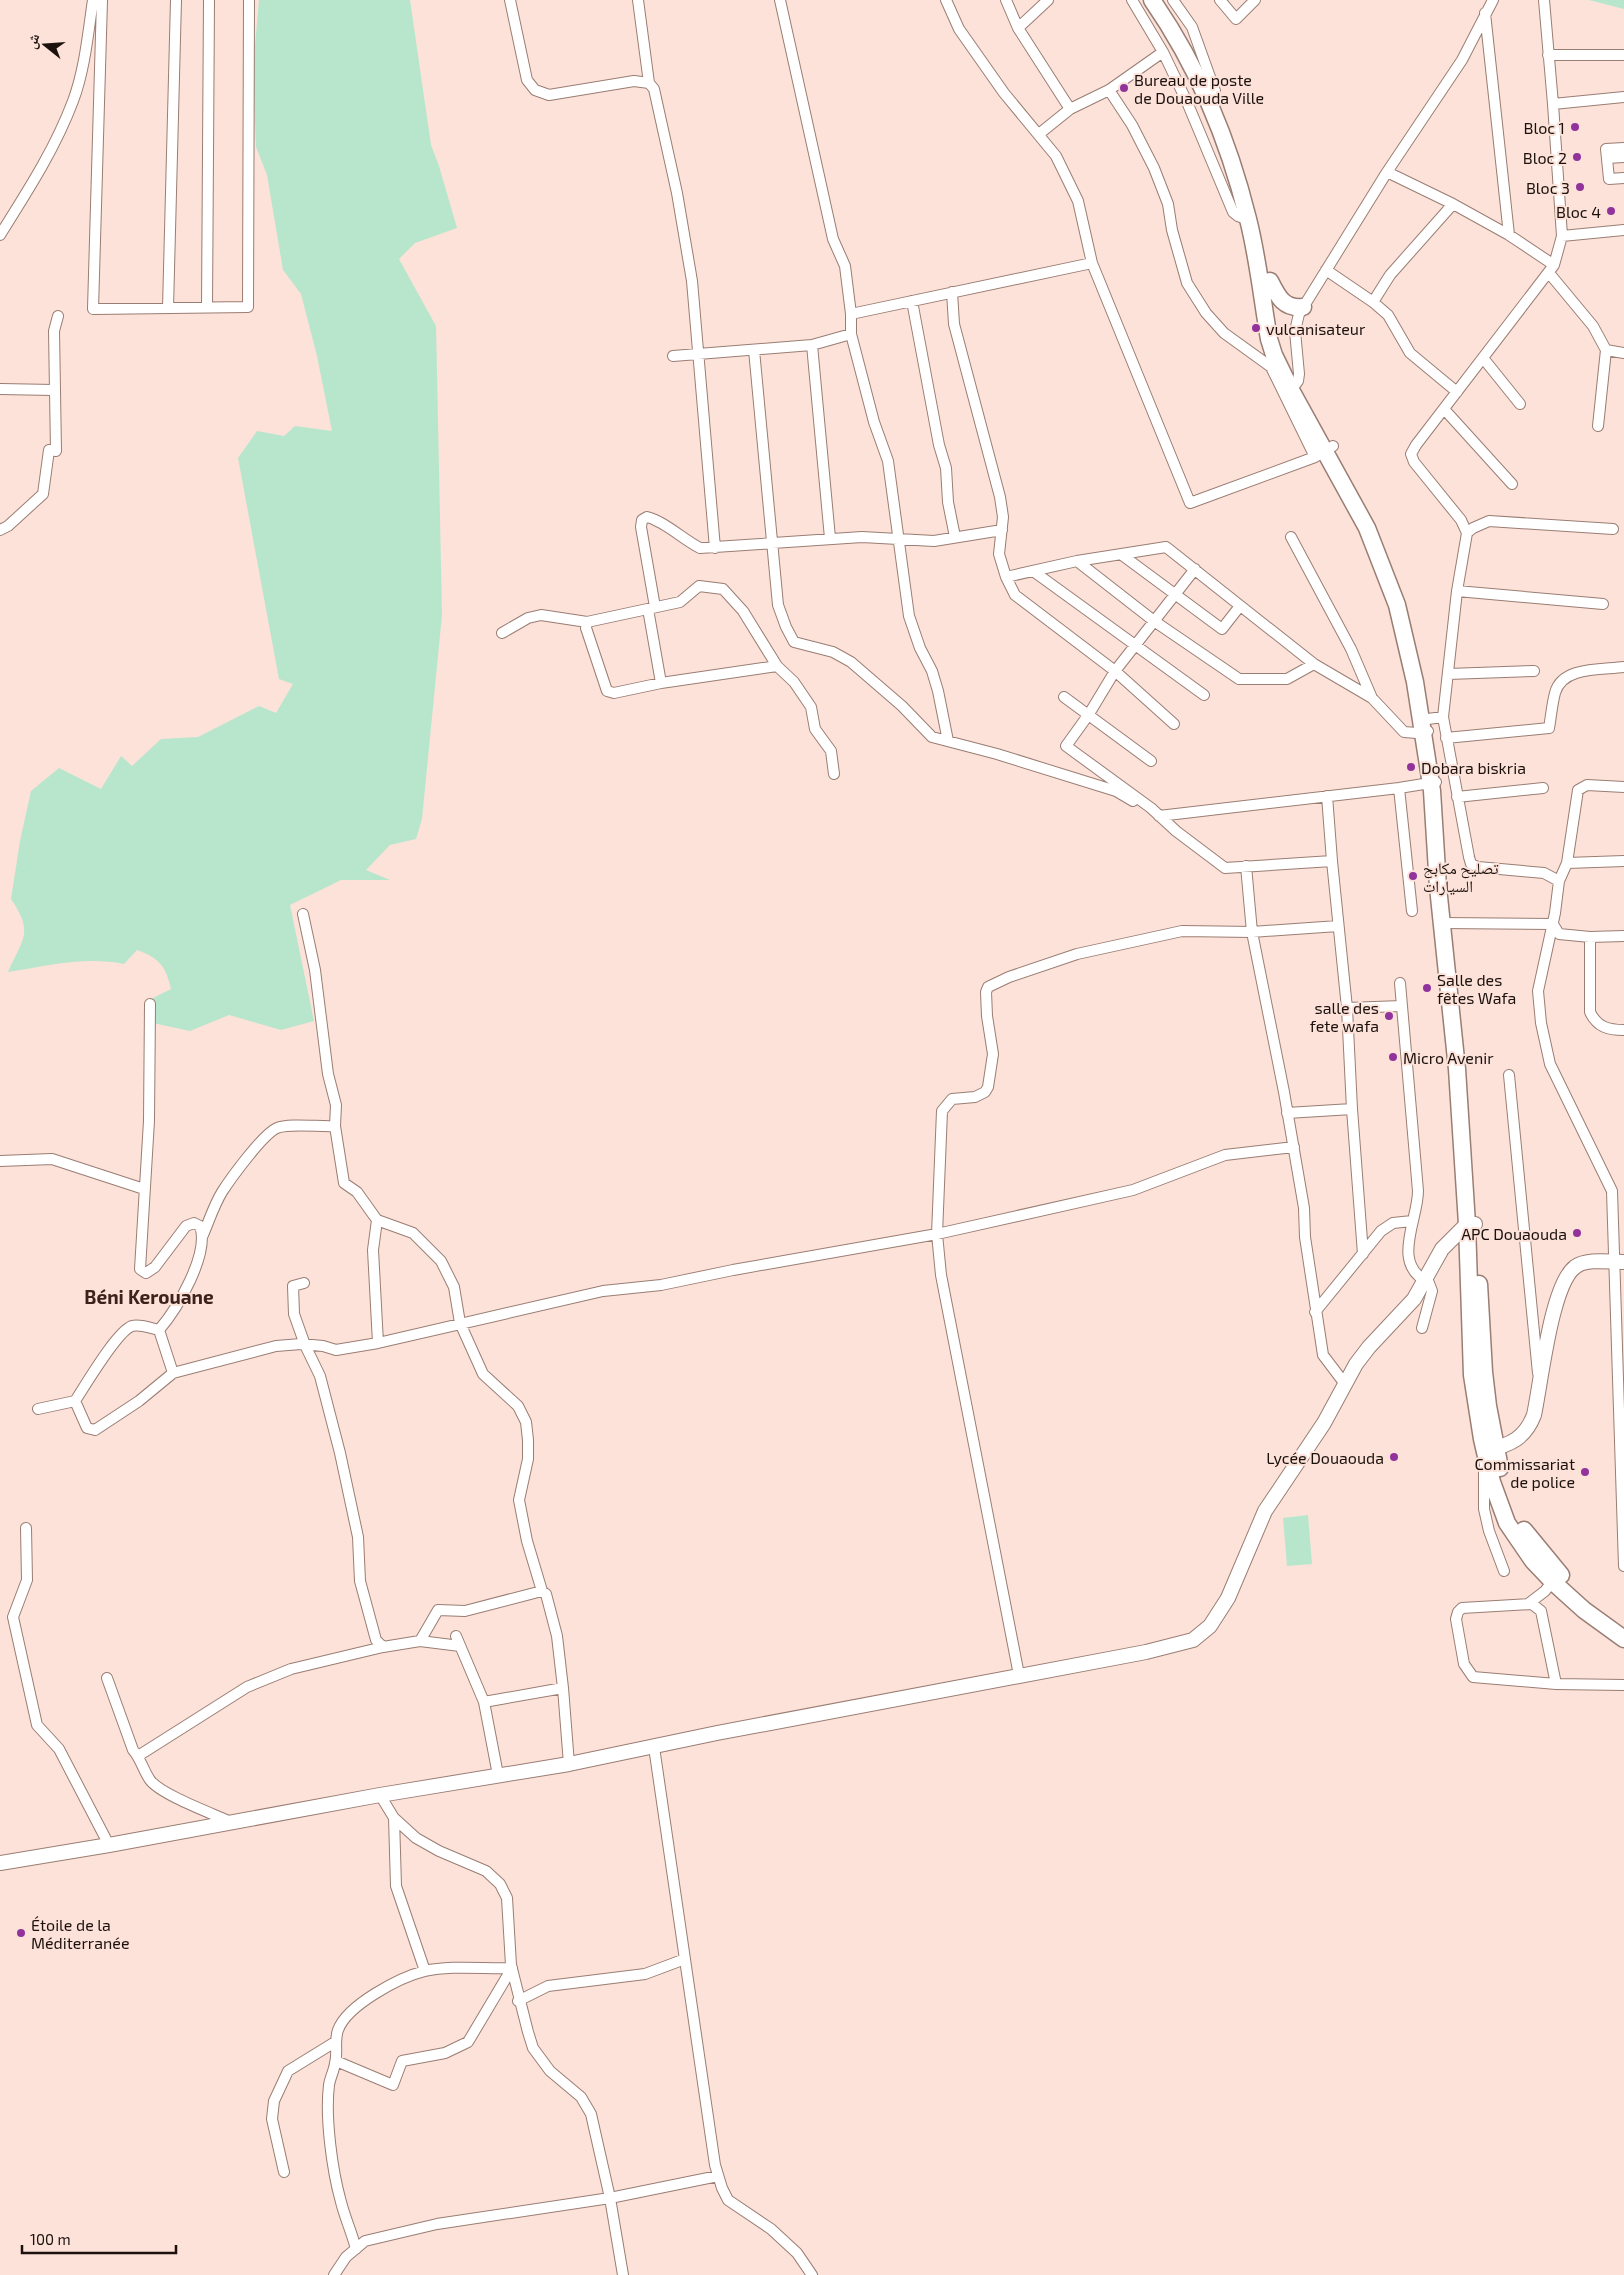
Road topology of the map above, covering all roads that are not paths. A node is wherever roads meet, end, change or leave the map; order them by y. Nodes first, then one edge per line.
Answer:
1 (93, 0) edge
2 (102, 0) edge
3 (176, 0) edge
4 (210, 0) edge
5 (249, 0) edge
6 (510, 0) edge
7 (638, 0) edge
8 (780, 0) edge
9 (946, 0) edge
10 (1006, 0) edge
11 (1048, 0) edge
12 (1132, 0) edge
13 (1152, 0) edge
14 (1165, 0) edge
15 (1173, 0) edge
16 (1220, 0) edge
17 (1255, 0) edge
18 (1493, 0) edge
19 (1544, 0) edge
20 (1485, 11) junction
21 (1018, 28) junction
22 (1163, 52) junction
23 (1548, 55) junction
24 (1624, 55) edge
25 (649, 83) junction
26 (1109, 90) junction
27 (1215, 91) junction
28 (1624, 97) edge
29 (1553, 104) junction
30 (1070, 109) junction
31 (1039, 134) junction
32 (1624, 148) edge
33 (1624, 156) edge
34 (1607, 158) junction
35 (1387, 172) junction
36 (1624, 178) edge
37 (1453, 204) junction
38 (1249, 220) junction
39 (1624, 230) edge
40 (0, 235) edge
41 (1509, 236) junction
42 (1562, 236) junction
43 (1092, 264) junction
44 (1552, 269) junction
45 (1326, 270) junction
46 (1270, 281) junction
47 (952, 292) junction
48 (912, 301) junction
49 (1373, 302) junction
50 (1303, 307) junction
51 (168, 308) junction
52 (208, 308) junction
53 (851, 314) junction
54 (58, 316) dead end
55 (851, 334) junction
56 (812, 345) junction
57 (754, 350) junction
58 (1606, 350) junction
59 (1624, 353) edge
60 (697, 354) junction
61 (673, 356) dead end
62 (1482, 358) junction
63 (1295, 386) junction
64 (0, 389) edge
65 (54, 390) junction
66 (1457, 392) junction
67 (1520, 404) dead end
68 (1444, 409) junction
69 (1598, 426) dead end
70 (1324, 452) junction
71 (1512, 484) dead end
72 (1613, 529) dead end
73 (0, 530) edge
74 (1002, 530) junction
75 (1467, 533) junction
76 (1292, 537) dead end
77 (830, 538) junction
78 (900, 538) junction
79 (956, 538) junction
80 (772, 543) junction
81 (715, 548) junction
82 (1122, 555) junction
83 (1077, 561) junction
84 (1194, 569) junction
85 (1034, 571) junction
86 (1006, 577) junction
87 (1457, 591) junction
88 (1174, 595) junction
89 (1603, 604) dead end
90 (1240, 606) junction
91 (652, 608) junction
92 (1154, 621) junction
93 (587, 622) junction
94 (502, 633) dead end
95 (1135, 646) junction
96 (1314, 664) junction
97 (777, 666) junction
98 (1624, 667) edge
99 (1534, 671) dead end
100 (1114, 672) junction
101 (1448, 674) junction
102 (662, 683) junction
103 (1204, 695) dead end
104 (1064, 697) dead end
105 (1372, 698) junction
106 (1089, 714) junction
107 (1174, 724) dead end
108 (1429, 724) junction
109 (1446, 738) junction
110 (948, 741) junction
111 (1151, 761) dead end
112 (834, 774) dead end
113 (1434, 782) junction
114 (1624, 787) edge
115 (1399, 788) junction
116 (1543, 788) dead end
117 (1327, 796) junction
118 (1457, 797) junction
119 (1151, 808) junction
120 (1159, 816) junction
121 (1332, 861) junction
122 (1624, 861) edge
123 (1567, 863) junction
124 (1246, 866) junction
125 (1559, 881) junction
126 (1412, 911) dead end
127 (304, 914) dead end
128 (1447, 924) junction
129 (1553, 924) junction
130 (1338, 926) junction
131 (1252, 932) junction
132 (1568, 936) junction
133 (1624, 936) edge
134 (1590, 937) junction
135 (1543, 962) junction
136 (1400, 983) dead end
137 (150, 1004) dead end
138 (1402, 1006) junction
139 (1346, 1008) junction
140 (1624, 1030) edge
141 (1509, 1076) dead end
142 (1352, 1109) junction
143 (1287, 1113) junction
144 (335, 1126) junction
145 (1294, 1147) junction
146 (0, 1161) edge
147 (144, 1189) junction
148 (377, 1220) junction
149 (1412, 1221) junction
150 (1471, 1224) junction
151 (937, 1234) junction
152 (203, 1235) junction
153 (1363, 1254) junction
154 (1619, 1262) edge
155 (1424, 1281) junction
156 (304, 1283) dead end
157 (1315, 1312) junction
158 (460, 1324) junction
159 (1422, 1328) dead end
160 (159, 1330) junction
161 (378, 1343) junction
162 (305, 1345) junction
163 (173, 1373) junction
164 (1345, 1384) junction
165 (1539, 1387) junction
166 (75, 1401) junction
167 (38, 1409) dead end
168 (1490, 1449) junction
169 (26, 1528) dead end
170 (1624, 1566) edge
171 (1504, 1571) dead end
172 (1556, 1578) junction
173 (542, 1591) junction
174 (1528, 1604) junction
175 (1624, 1627) edge
176 (456, 1636) dead end
177 (1624, 1638) edge
178 (420, 1641) junction
179 (460, 1646) junction
180 (383, 1648) junction
181 (1019, 1675) junction
182 (107, 1678) dead end
183 (1556, 1684) junction
184 (1624, 1684) edge
185 (564, 1688) junction
186 (484, 1702) junction
187 (654, 1747) junction
188 (138, 1756) junction
189 (568, 1764) junction
190 (498, 1775) junction
191 (380, 1795) junction
192 (394, 1818) junction
193 (234, 1823) junction
194 (109, 1846) junction
195 (0, 1863) edge
196 (685, 1959) junction
197 (512, 1968) junction
198 (425, 1971) junction
199 (518, 2001) junction
200 (335, 2042) junction
201 (336, 2061) junction
202 (284, 2172) dead end
203 (718, 2176) junction
204 (610, 2198) junction
205 (356, 2249) junction
206 (334, 2275) edge
207 (623, 2275) edge
208 (812, 2275) edge

1 - 40 street
2 - 51 street
3 - 51 street
4 - 52 street
5 - 52 street
6 - 25 street
7 - 25 street
8 - 53 street
9 - 31 street
10 - 21 street
11 - 21 street
12 - 22 street
13 - 38 main road
14 - 27 main road
15 - 27 street
16 - 17 street
18 - 20 street
19 - 23 street
20 - 35 street
20 - 41 street
21 - 30 street
22 - 26 street
22 - 38 street
23 - 24 street
23 - 29 street
25 - 60 street
26 - 30 street
26 - 70 street
27 - 46 main road
28 - 29 street
29 - 42 street
30 - 31 street
31 - 43 street
32 - 34 street
33 - 34 street
34 - 36 street
35 - 37 street
35 - 45 street
37 - 41 street
37 - 49 street
38 - 63 main road
39 - 42 street
41 - 44 street
42 - 44 street
43 - 47 street
43 - 70 street
44 - 58 street
44 - 62 street
45 - 49 street
45 - 50 street
46 - 50 main road
46 - 63 main road
47 - 48 street
47 - 74 street
48 - 53 street
48 - 79 street
49 - 66 street
50 - 63 street
51 - 52 street
53 - 55 street
54 - 65 street
55 - 56 street
55 - 78 street
56 - 57 street
56 - 77 street
57 - 60 street
57 - 80 street
58 - 59 street
58 - 69 street
60 - 61 street
60 - 81 street
62 - 66 street
62 - 67 street
63 - 70 main road
64 - 65 street
65 - 73 street
66 - 68 street
68 - 71 street
68 - 75 street
70 - 108 main road
72 - 75 street
74 - 79 street
74 - 86 street
75 - 87 street
76 - 105 street
77 - 78 street
77 - 80 street
78 - 79 street
78 - 110 street
80 - 81 street
80 - 110 street
81 - 91 street
82 - 83 street
82 - 84 street
82 - 88 street
83 - 85 street
83 - 92 street
84 - 88 street
84 - 90 street
85 - 86 street
85 - 95 street
86 - 100 street
87 - 89 street
87 - 101 street
88 - 90 street
88 - 92 street
90 - 96 street
91 - 93 street
91 - 97 street
91 - 102 street
92 - 95 street
92 - 96 street
93 - 94 street
93 - 102 street
95 - 100 street
95 - 103 street
96 - 105 street
97 - 102 street
97 - 112 street
98 - 109 street
99 - 101 street
100 - 106 street
100 - 107 street
101 - 108 street
104 - 106 street
105 - 108 street
106 - 111 street
106 - 119 street
108 - 109 street
108 - 113 main road
109 - 118 street
110 - 119 street
113 - 115 street
113 - 128 main road
114 - 123 street
115 - 117 street
115 - 126 street
116 - 118 street
117 - 120 street
117 - 121 street
118 - 125 street
119 - 120 street
120 - 124 street
121 - 124 street
121 - 130 street
122 - 123 street
123 - 125 street
124 - 131 street
125 - 129 street
127 - 144 street
128 - 129 street
128 - 150 main road
129 - 132 street
129 - 135 street
130 - 131 street
130 - 139 street
131 - 143 street
131 - 151 street
132 - 134 street
132 - 135 street
133 - 134 street
134 - 140 street
135 - 154 street
136 - 138 street
137 - 147 street
138 - 139 street
138 - 149 street
139 - 142 street
141 - 165 street
142 - 143 street
142 - 153 street
143 - 145 street
144 - 148 street
144 - 152 street
145 - 151 street
145 - 157 street
146 - 147 street
147 - 152 street
148 - 158 street
148 - 161 street
149 - 153 street
149 - 155 street
150 - 155 main road
150 - 168 main road
151 - 158 street
151 - 181 street
152 - 160 street
153 - 157 street
154 - 165 main road
154 - 170 street
155 - 159 street
155 - 164 main road
156 - 162 street
157 - 164 street
158 - 161 street
158 - 173 street
160 - 163 street
160 - 166 street
161 - 162 street
162 - 163 street
162 - 180 street
163 - 166 street
164 - 181 main road
165 - 168 main road
166 - 167 street
168 - 171 street
168 - 172 main road
169 - 194 street
172 - 174 street
172 - 175 main road
172 - 177 main road
173 - 178 street
173 - 185 street
174 - 183 street
174 - 183 street
176 - 179 street
178 - 179 street
178 - 180 street
179 - 186 street
180 - 188 street
181 - 187 main road
182 - 188 street
183 - 184 street
185 - 186 street
185 - 189 street
186 - 190 street
187 - 189 main road
187 - 196 street
188 - 193 street
189 - 190 main road
190 - 191 main road
191 - 192 street
191 - 193 main road
192 - 197 street
192 - 198 street
193 - 194 main road
194 - 195 main road
196 - 199 street
196 - 203 street
197 - 198 street
197 - 199 street
197 - 201 street
198 - 200 street
199 - 204 street
200 - 201 street
200 - 202 street
201 - 205 street
203 - 204 street
203 - 208 street
204 - 205 street
204 - 207 street
205 - 206 street

